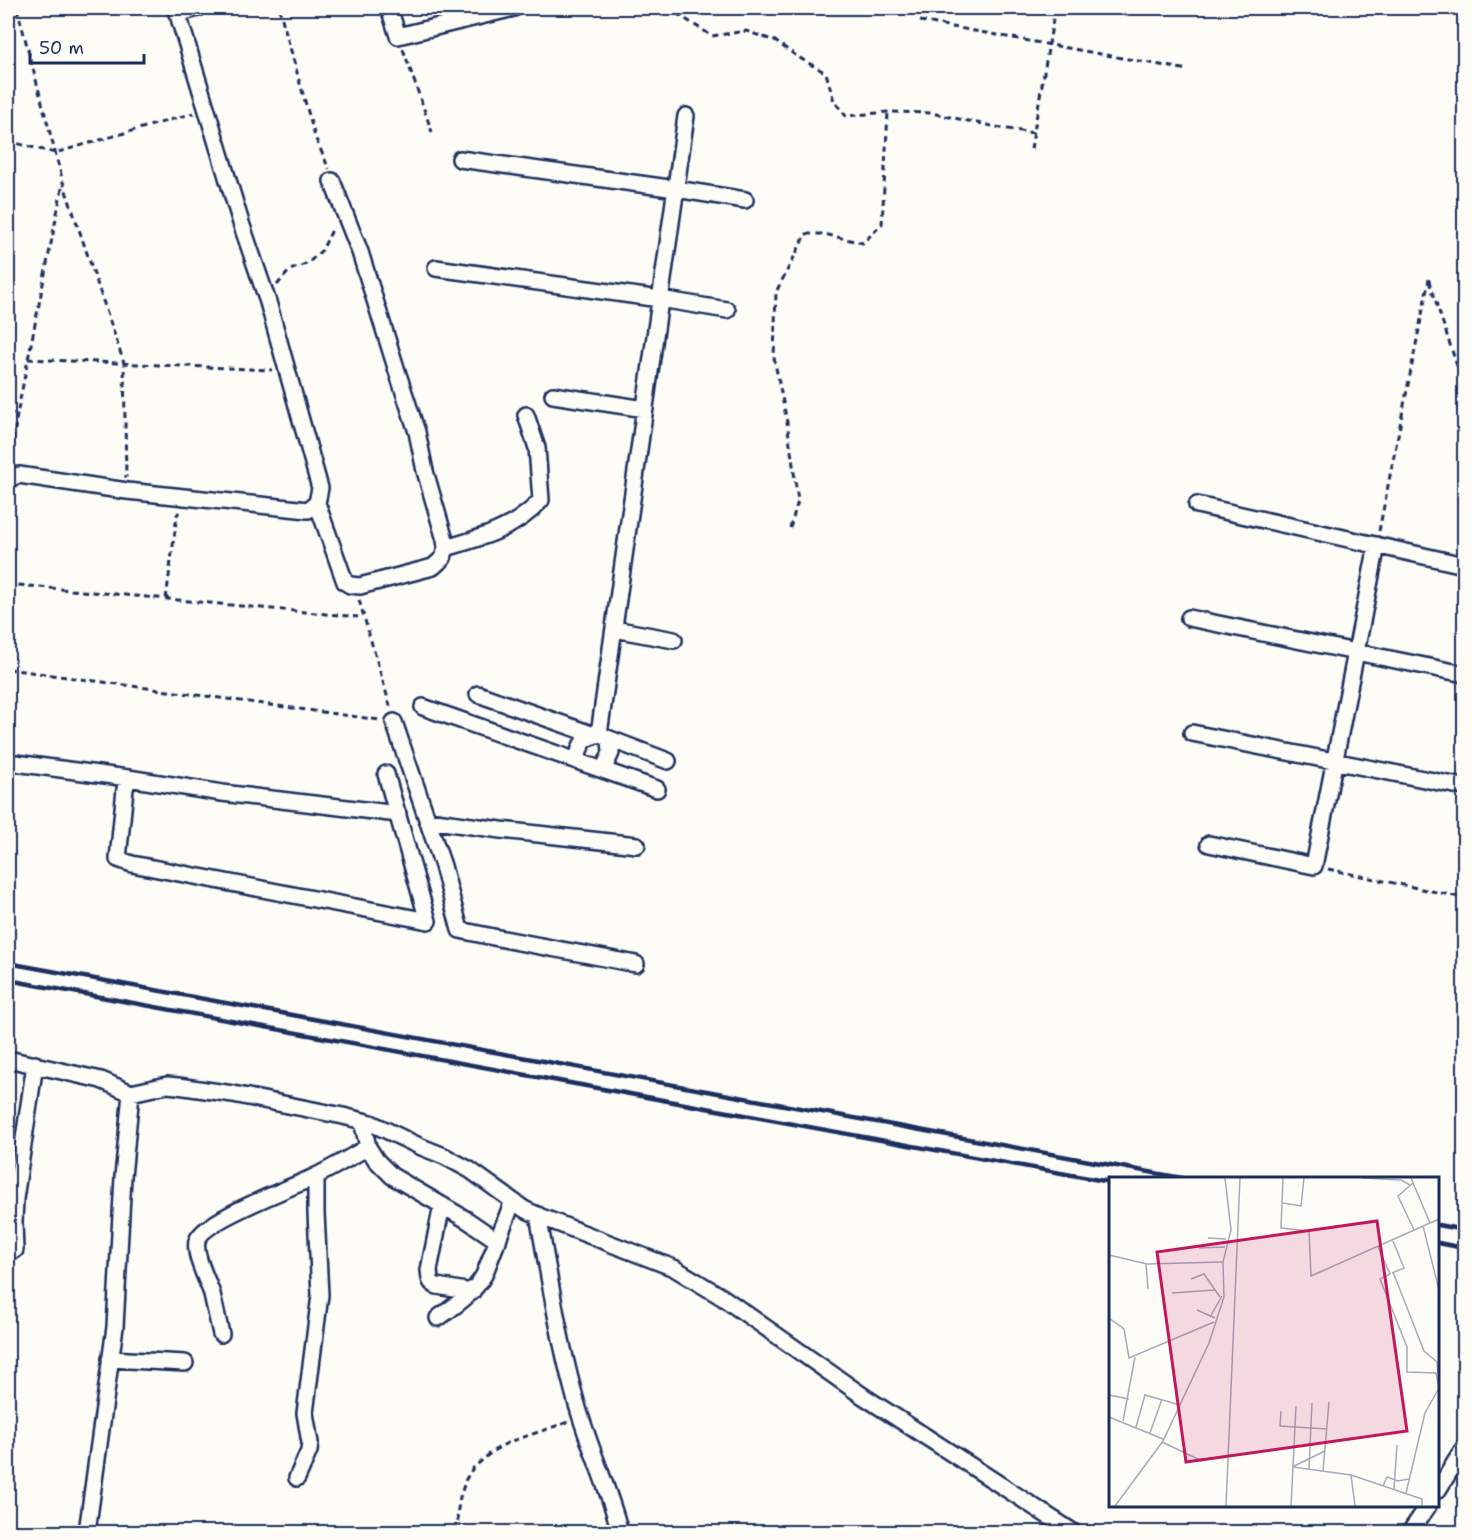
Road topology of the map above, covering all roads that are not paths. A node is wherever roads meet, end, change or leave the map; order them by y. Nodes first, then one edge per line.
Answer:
1 (198, 8) edge
2 (389, 8) edge
3 (514, 8) edge
4 (176, 11) edge
5 (686, 116) dead end
6 (460, 159) dead end
7 (332, 181) road end
8 (676, 189) junction
9 (745, 200) dead end
10 (436, 267) dead end
11 (660, 299) junction
12 (727, 310) dead end
13 (553, 395) dead end
14 (645, 410) junction
15 (526, 415) dead end
16 (8, 472) edge
17 (317, 503) junction
18 (1197, 505) dead end
19 (1377, 545) junction
20 (446, 548) junction
21 (1464, 565) edge
22 (1189, 618) dead end
23 (614, 629) junction
24 (674, 640) dead end
25 (1356, 652) junction
26 (1464, 674) edge
27 (478, 694) dead end
28 (423, 707) dead end
29 (394, 722) road end
30 (1192, 733) dead end
31 (601, 736) junction
32 (577, 761) junction
33 (668, 761) dead end
34 (1335, 761) junction
35 (8, 762) edge
36 (603, 770) junction
37 (387, 774) dead end
38 (128, 778) junction
39 (1464, 787) edge
40 (657, 789) dead end
41 (398, 814) junction
42 (429, 820) junction
43 (1209, 844) dead end
44 (637, 845) dead end
45 (636, 964) dead end
46 (8, 1059) edge
47 (35, 1064) junction
48 (131, 1093) junction
49 (362, 1121) junction
50 (368, 1147) junction
51 (316, 1176) junction
52 (513, 1201) junction
53 (442, 1205) junction
54 (538, 1215) junction
55 (498, 1241) junction
56 (15, 1250) dead end
57 (472, 1292) junction
58 (438, 1318) dead end
59 (221, 1334) dead end
60 (110, 1359) junction
61 (185, 1363) dead end
62 (1464, 1449) edge
63 (297, 1478) dead end
64 (1439, 1487) edge
65 (1427, 1507) edge
66 (1071, 1532) edge
67 (87, 1533) edge
68 (620, 1533) edge
69 (1410, 1533) edge

1 - 4 street
2 - 3 street
4 - 17 street
5 - 8 street
6 - 8 street
7 - 20 street
8 - 9 street
8 - 11 street
10 - 11 street
11 - 12 street
11 - 14 street
13 - 14 street
14 - 23 street
15 - 20 street
16 - 17 street
17 - 20 street
18 - 19 street
19 - 21 street
19 - 25 street
22 - 25 street
23 - 24 street
23 - 31 street
25 - 26 street
25 - 34 street
27 - 31 street
28 - 32 street
29 - 42 street
30 - 34 street
31 - 32 street
31 - 33 street
31 - 36 street
32 - 36 street
34 - 39 street
34 - 43 street
35 - 38 street
36 - 40 street
37 - 41 street
38 - 41 street
38 - 41 street
42 - 44 street
42 - 45 street
46 - 47 street
47 - 48 street
47 - 56 street
48 - 49 street
48 - 60 street
49 - 50 street
49 - 52 street
50 - 51 street
50 - 53 street
51 - 59 street
51 - 63 street
52 - 54 street
52 - 55 street
53 - 55 street
53 - 57 street
54 - 66 street
54 - 68 street
55 - 57 street
57 - 58 street
60 - 61 street
60 - 67 street
62 - 64 street
65 - 69 street

